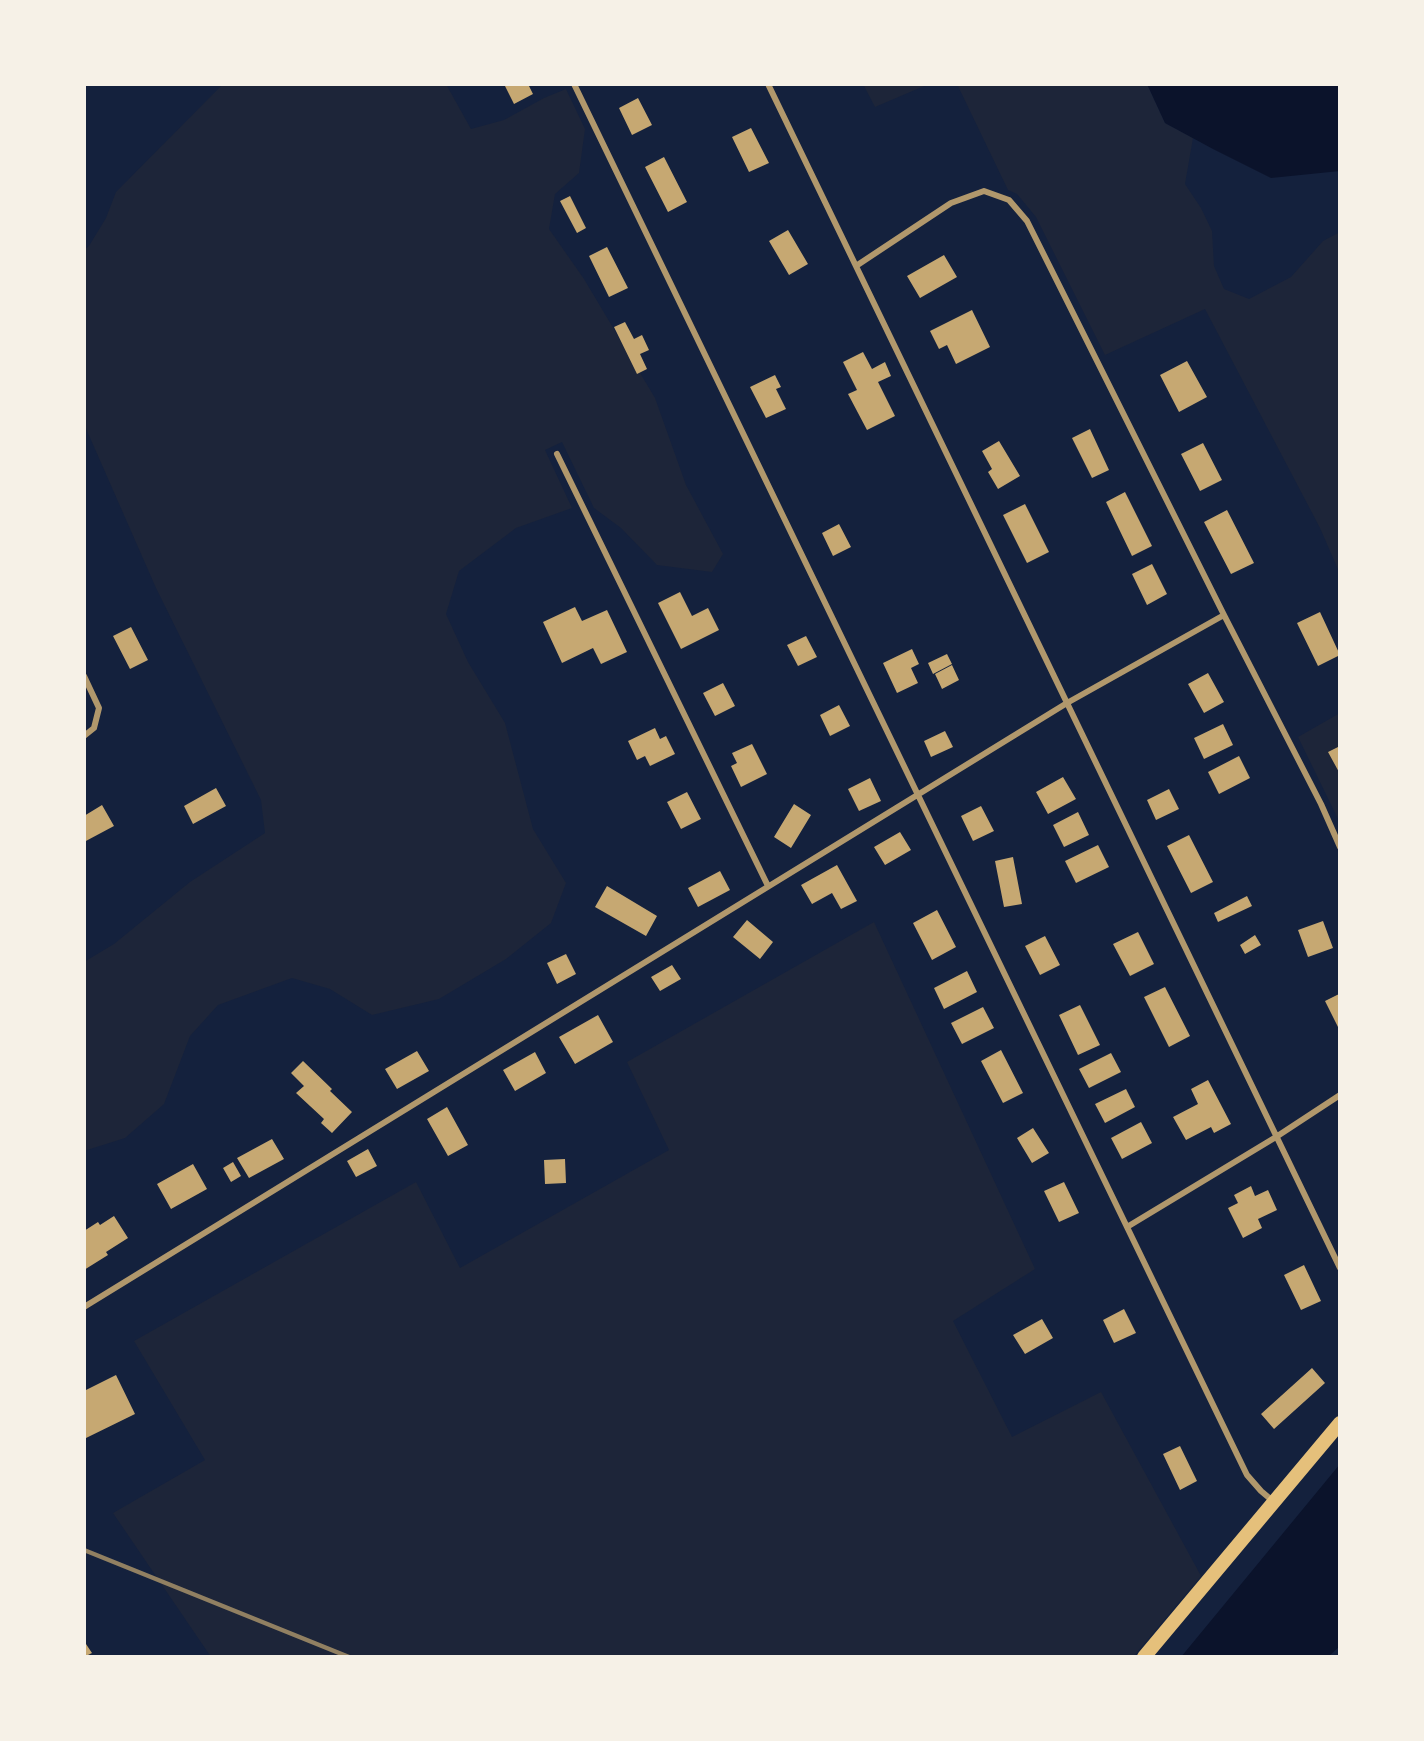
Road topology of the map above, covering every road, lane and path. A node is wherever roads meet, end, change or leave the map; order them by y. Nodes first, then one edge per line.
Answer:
1 (574, 84) edge
2 (768, 84) edge
3 (856, 266) junction
4 (557, 454) dead end
5 (1224, 615) junction
6 (84, 676) edge
7 (1067, 703) junction
8 (84, 736) edge
9 (917, 795) junction
10 (1340, 847) edge
11 (768, 886) junction
12 (1340, 1095) edge
13 (1276, 1137) junction
14 (1127, 1227) junction
15 (1340, 1268) edge
16 (84, 1307) edge
17 (1340, 1423) edge
18 (1274, 1502) junction
19 (1144, 1657) edge

1 - 9 street
2 - 3 street
3 - 5 street
3 - 7 street
4 - 11 street
5 - 7 street
5 - 10 street
6 - 8 street
7 - 9 street
7 - 13 street
9 - 11 street
9 - 14 street
11 - 16 street
12 - 13 street
13 - 14 street
13 - 15 street
14 - 18 street
17 - 18 main road
18 - 19 main road

